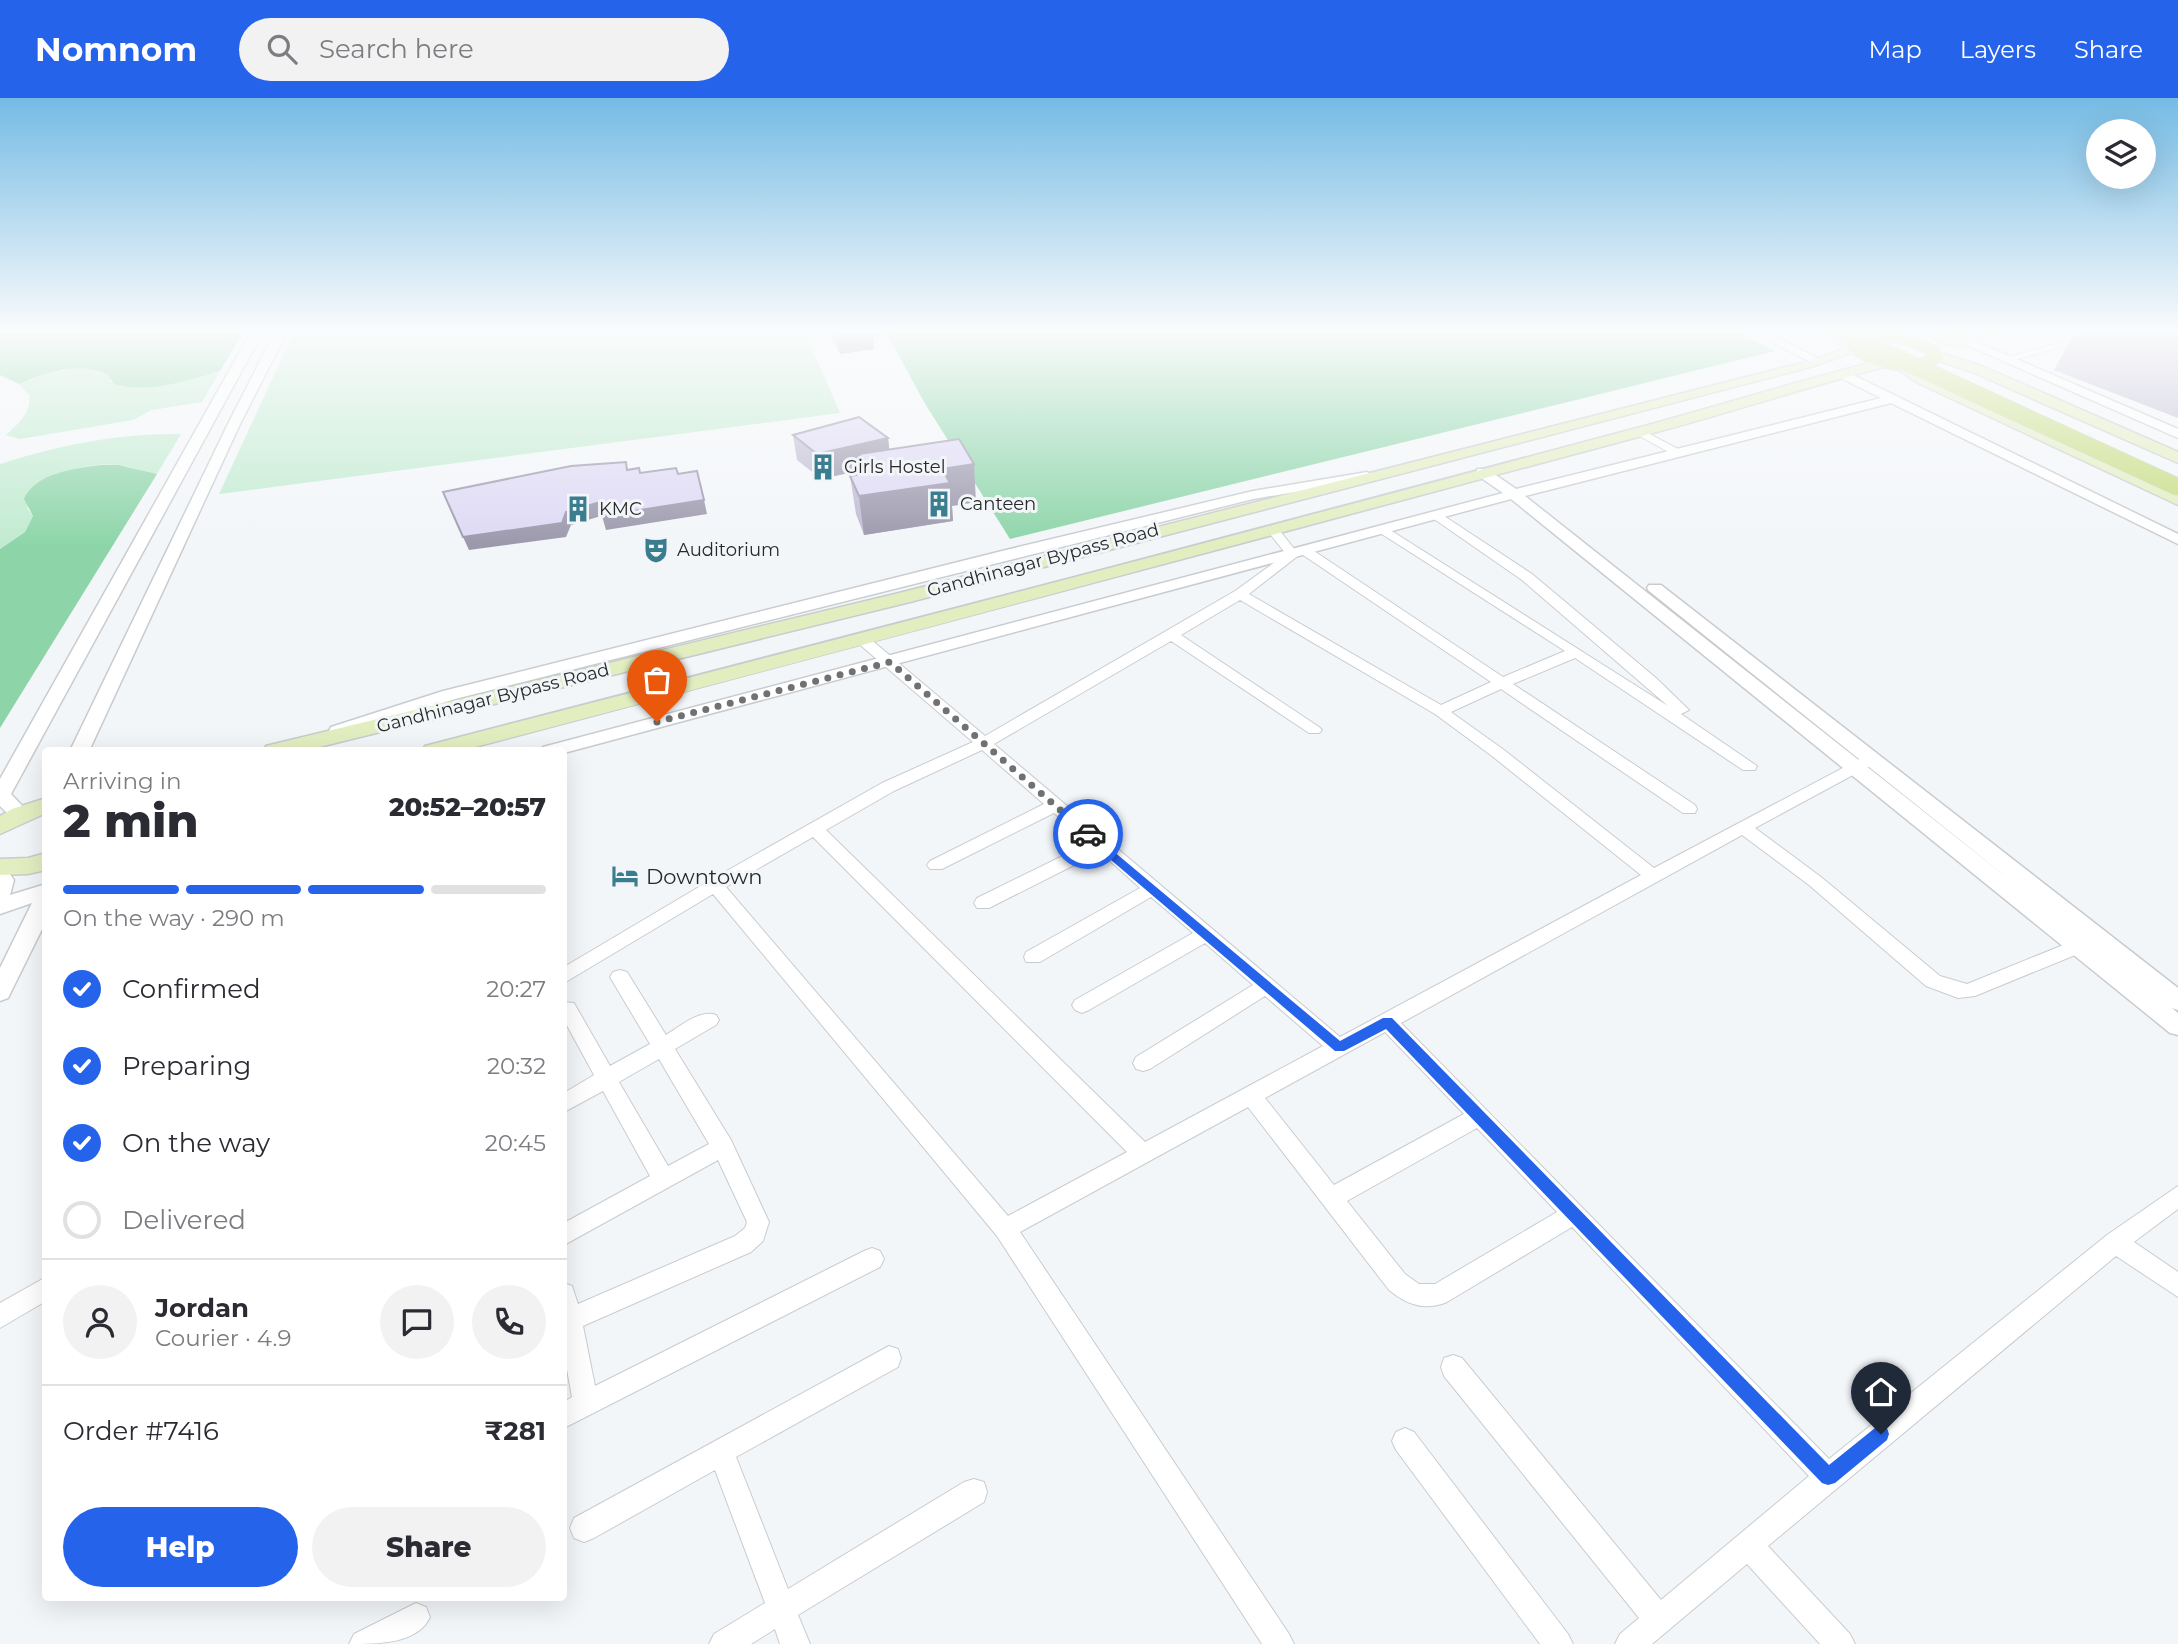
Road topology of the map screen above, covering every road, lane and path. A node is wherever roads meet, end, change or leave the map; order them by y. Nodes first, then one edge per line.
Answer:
1 (219, 402) edge
2 (245, 402) edge
3 (1657, 402) edge
4 (1743, 402) edge
5 (1878, 402) edge
6 (1897, 402) edge
7 (1970, 402) edge
8 (1993, 402) edge
9 (2002, 402) edge
10 (2052, 402) edge
11 (2105, 402) edge
12 (241, 410) junction
13 (213, 414) junction
14 (1640, 432) junction
15 (2178, 434) edge
16 (1676, 452) junction
17 (2178, 458) edge
18 (1490, 470) junction
19 (2178, 476) edge
20 (2178, 487) edge
21 (1522, 492) junction
22 (2178, 500) edge
23 (1438, 516) junction
24 (1272, 529) junction
25 (1383, 531) junction
26 (2178, 540) edge
27 (1300, 553) junction
28 (1240, 594) junction
29 (1171, 635) junction
30 (863, 640) junction
31 (1576, 652) junction
32 (890, 662) junction
33 (1503, 683) junction
34 (1440, 711) junction
35 (1695, 728) junction
36 (1314, 730) dead end
37 (982, 744) junction
38 (81, 747) edge
39 (289, 747) edge
40 (448, 747) edge
41 (565, 747) edge
42 (1863, 762) junction
43 (1749, 766) dead end
44 (1055, 805) junction
45 (42, 806) edge
46 (1689, 809) dead end
47 (7, 819) edge
48 (1742, 827) junction
49 (815, 829) junction
50 (1100, 845) junction
51 (42, 862) edge
52 (936, 865) dead end
53 (0, 867) edge
54 (0, 875) edge
55 (1653, 876) junction
56 (715, 885) junction
57 (1153, 889) junction
58 (42, 892) edge
59 (0, 893) edge
60 (983, 903) dead end
61 (42, 905) edge
62 (0, 906) edge
63 (1206, 934) junction
64 (2078, 946) junction
65 (1033, 957) dead end
66 (567, 974) edge
67 (620, 977) dead end
68 (1268, 985) junction
69 (0, 992) edge
70 (2178, 1001) edge
71 (1082, 1005) dead end
72 (567, 1010) edge
73 (709, 1020) dead end
74 (1388, 1022) junction
75 (2178, 1027) edge
76 (662, 1046) junction
77 (1339, 1048) junction
78 (1143, 1063) dead end
79 (607, 1077) junction
80 (1251, 1096) junction
81 (567, 1101) edge
82 (1479, 1116) junction
83 (723, 1147) junction
84 (1142, 1153) junction
85 (663, 1179) junction
86 (2178, 1196) edge
87 (1331, 1198) junction
88 (1574, 1214) junction
89 (1005, 1229) junction
90 (567, 1233) edge
91 (2115, 1242) junction
92 (872, 1259) dead end
93 (2178, 1286) edge
94 (42, 1290) edge
95 (567, 1307) edge
96 (0, 1316) edge
97 (570, 1320) junction
98 (889, 1358) dead end
99 (1453, 1367) dead end
100 (586, 1404) junction
101 (567, 1414) edge
102 (1405, 1441) dead end
103 (721, 1452) junction
104 (1828, 1476) junction
105 (974, 1492) dead end
106 (584, 1528) dead end
107 (1748, 1545) junction
108 (782, 1610) junction
109 (416, 1617) dead end
110 (1658, 1619) junction
111 (365, 1644) edge
112 (724, 1644) edge
113 (795, 1644) edge
114 (1279, 1644) edge
115 (1558, 1644) edge
116 (1630, 1644) edge
117 (1840, 1644) edge

1 - 13 street
2 - 12 street
3 - 39 main road, Gandhinagar Bypass Road
4 - 14 main road, Gandhinagar Bypass Road
5 - 16 street
6 - 26 street
7 - 22 main road
8 - 20 main road, bridge
9 - 19 main road
10 - 17 main road
11 - 15 street
12 - 13 street
12 - 38 street
13 - 47 street
14 - 16 street
14 - 18 main road, Gandhinagar Bypass Road
16 - 21 street
18 - 21 street
18 - 24 main road, Gandhinagar Bypass Road
21 - 23 street
21 - 42 street
23 - 25 street
23 - 35 street
24 - 27 street
24 - 30 main road, Gandhinagar Bypass Road
25 - 27 street
25 - 31 street
27 - 28 street
27 - 32 street
27 - 33 street
28 - 29 street
28 - 34 street
29 - 36 street
29 - 37 street
30 - 32 street
30 - 40 main road, Gandhinagar Bypass Road
31 - 33 street
31 - 35 street
32 - 37 street
32 - 41 street
33 - 34 street
33 - 46 street
34 - 55 street
35 - 43 street
37 - 44 street
37 - 49 street
42 - 48 street
42 - 64 street
42 - 70 street
44 - 50 street
44 - 52 street
45 - 47 main road
48 - 55 street
48 - 64 street
49 - 56 street
49 - 84 street
50 - 57 street
50 - 60 street
51 - 53 main road
54 - 59 street
55 - 74 street
56 - 66 street
56 - 89 street
57 - 63 street
57 - 65 street
58 - 62 street
61 - 69 street
63 - 68 street
63 - 71 street
64 - 75 street
67 - 76 street
68 - 77 street
68 - 78 street
72 - 79 street
73 - 76 street
74 - 77 street
74 - 82 street
76 - 79 street
76 - 83 street
77 - 80 street
79 - 81 street
79 - 85 street
80 - 84 street
80 - 87 street
82 - 87 street
82 - 88 street
83 - 85 street
83 - 97 street
84 - 89 street
85 - 90 street
86 - 91 street
87 - 88 street
88 - 104 street
89 - 114 street
91 - 93 street
91 - 104 street
92 - 100 street
94 - 96 street
95 - 97 street
97 - 100 street
98 - 103 street
99 - 110 street
100 - 101 street
102 - 115 street
103 - 106 street
103 - 108 street
104 - 107 street
105 - 108 street
107 - 110 street
107 - 117 street
108 - 112 street
108 - 113 street
109 - 111 street
110 - 116 street

